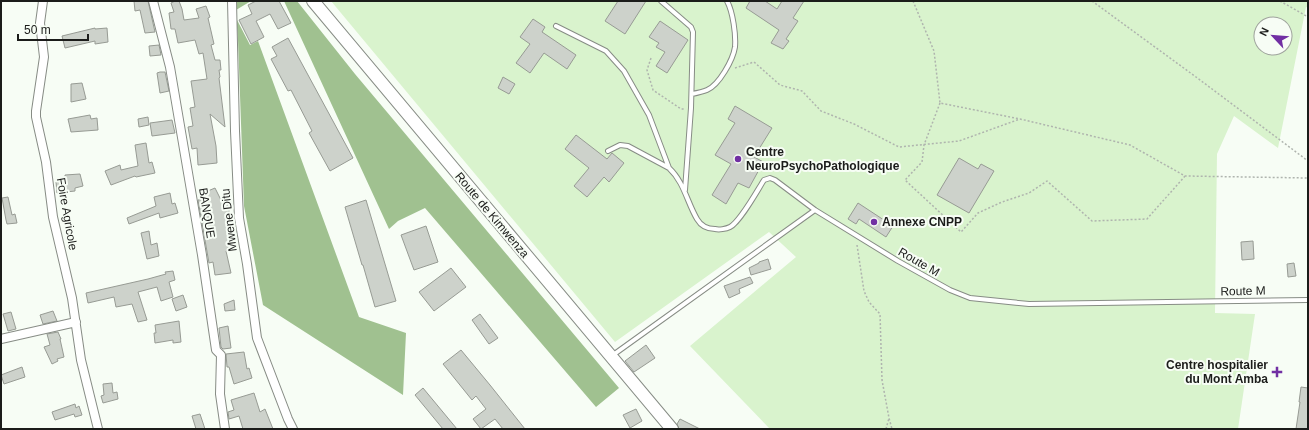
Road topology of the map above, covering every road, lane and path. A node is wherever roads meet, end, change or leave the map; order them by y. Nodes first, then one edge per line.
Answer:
1 (43, 1) edge
2 (153, 1) edge
3 (232, 1) edge
4 (313, 1) edge
5 (661, 1) edge
6 (913, 1) edge
7 (1092, 1) edge
8 (1280, 1) edge
9 (728, 2) edge
10 (1308, 17) edge
11 (556, 26) dead end
12 (651, 58) dead end
13 (726, 71) junction
14 (692, 94) junction
15 (940, 103) junction
16 (691, 108) junction
17 (1020, 119) junction
18 (924, 145) junction
19 (608, 151) dead end
20 (1308, 161) edge
21 (669, 168) junction
22 (1185, 176) junction
23 (1308, 178) edge
24 (685, 190) junction
25 (815, 210) junction
26 (856, 235) junction
27 (1308, 300) edge
28 (76, 322) junction
29 (1, 339) edge
30 (611, 356) junction
31 (889, 418) junction
32 (98, 429) edge
33 (225, 429) edge
34 (293, 429) edge
35 (672, 429) edge
36 (886, 429) edge
37 (892, 429) edge

1 - 28 street, Foire Agricole
2 - 33 street, BANQUE
3 - 34 street, Mwene Ditu
4 - 30 street, Route de Kimwenza
5 - 14 lane
6 - 15 path
7 - 20 path
8 - 10 path
9 - 13 lane
11 - 21 lane
12 - 16 path
13 - 14 lane
13 - 18 path
14 - 16 lane
15 - 17 path
15 - 18 path
16 - 24 lane
17 - 18 path
17 - 22 path
18 - 22 path
19 - 21 lane, Route M
21 - 24 lane, Route M
22 - 23 path
24 - 25 lane, Route M
25 - 26 lane, Route M
25 - 30 lane
26 - 27 lane, Route M
26 - 31 path
28 - 29 street
28 - 32 street, Foire Agricole
30 - 35 street, Route de Kimwenza
31 - 36 path
31 - 37 path

